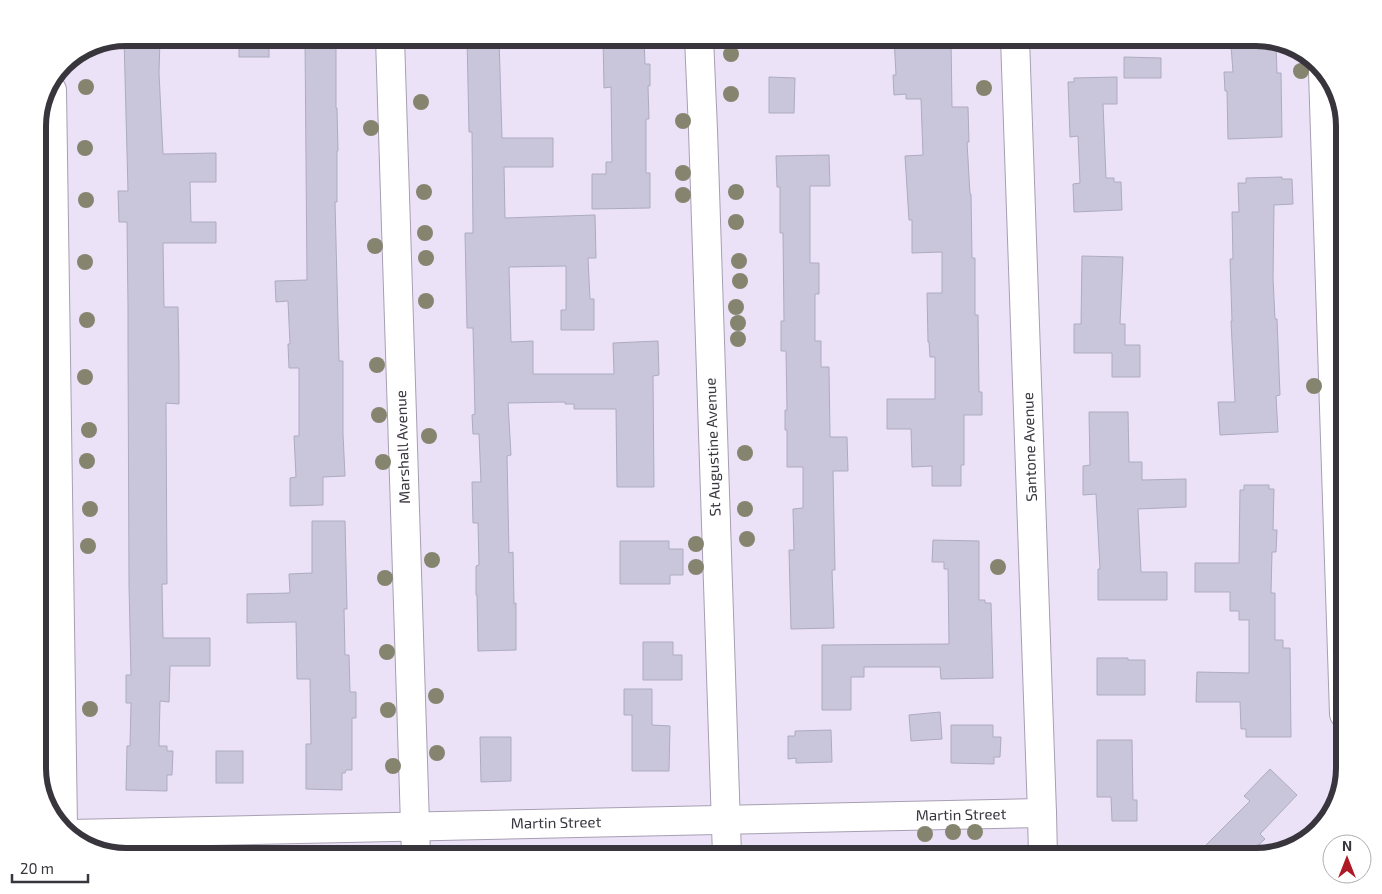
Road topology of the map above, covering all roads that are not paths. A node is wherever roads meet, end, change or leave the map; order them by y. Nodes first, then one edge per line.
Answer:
1 (390, 46) edge
2 (699, 46) edge
3 (1015, 46) edge
4 (1323, 84) edge
5 (52, 98) edge
6 (1336, 469) edge
7 (1042, 813) junction
8 (63, 816) edge
9 (725, 820) junction
10 (415, 826) junction
11 (82, 834) edge
12 (416, 848) edge
13 (727, 848) edge
14 (1043, 848) edge

1 - 10 street, Marshall Avenue
2 - 9 street, St Augustine Avenue
3 - 7 street, Santone Avenue
4 - 6 street
5 - 8 street
7 - 9 street, Martin Street
7 - 14 street, Santone Avenue
9 - 10 street, Martin Street
9 - 13 street, St Augustine Avenue
10 - 11 street, Martin Street
10 - 12 street, Marshall Avenue

